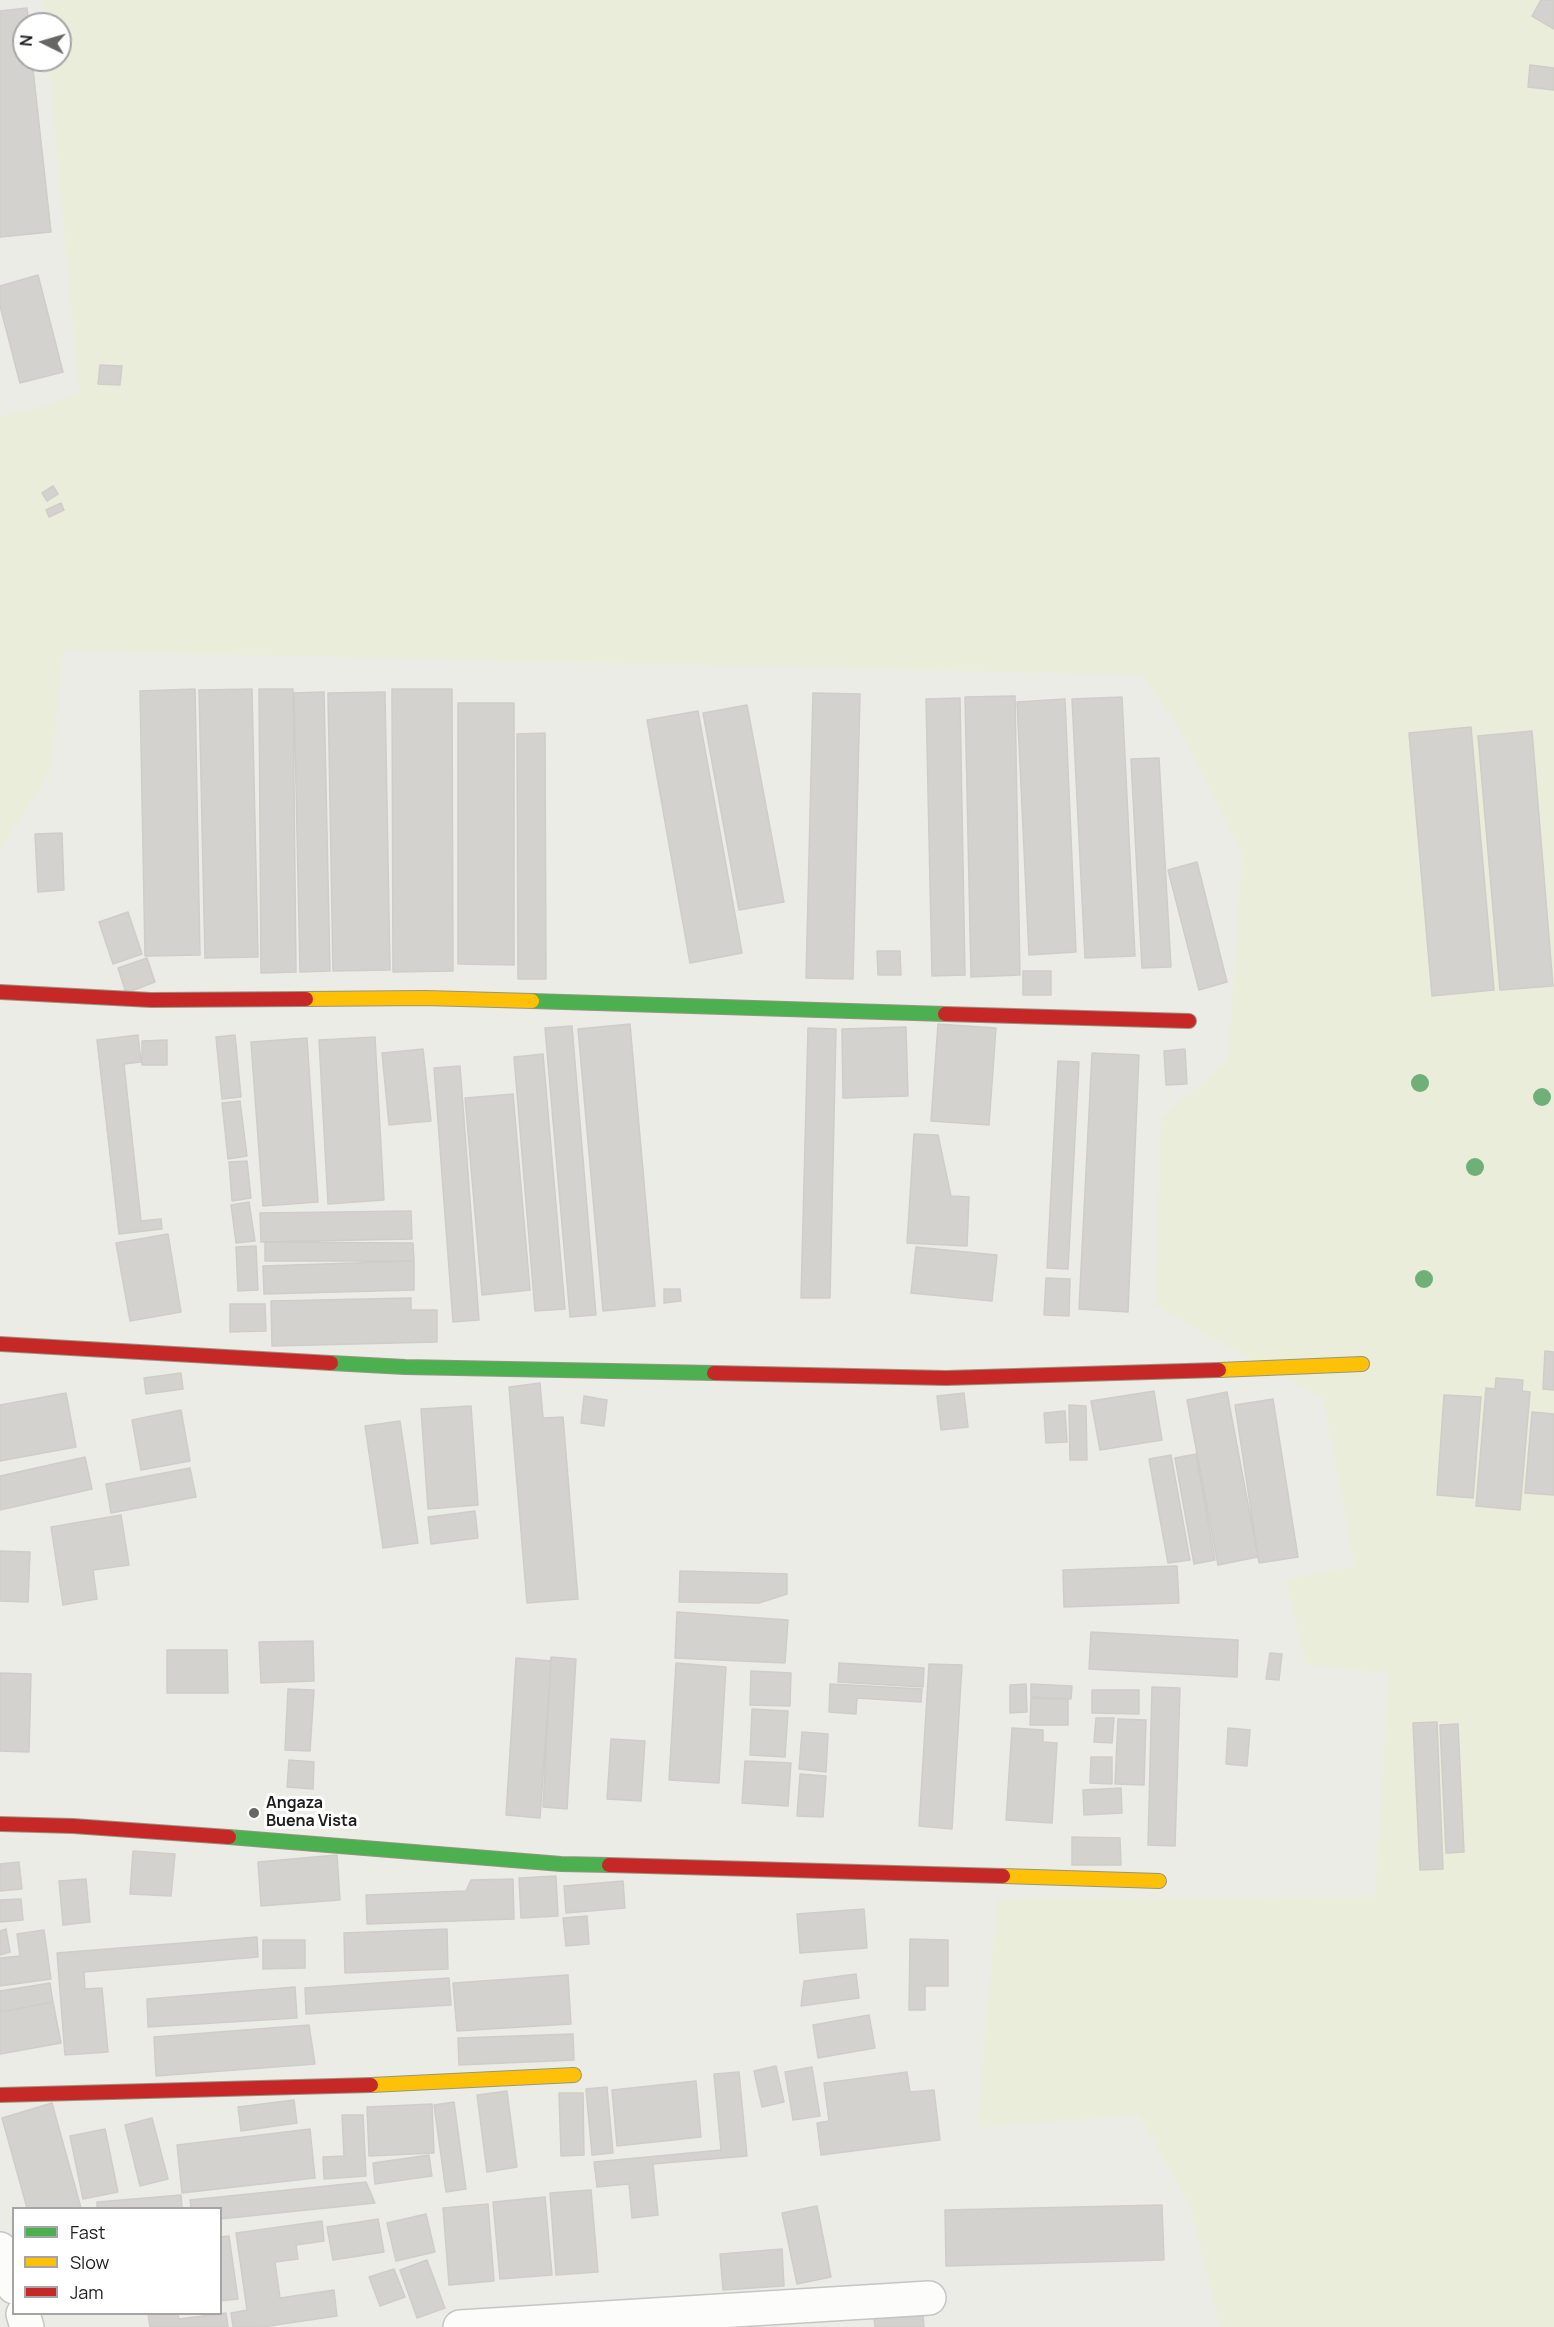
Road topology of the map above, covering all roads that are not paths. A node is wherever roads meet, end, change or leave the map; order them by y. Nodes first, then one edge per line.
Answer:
1 (0, 992) edge
2 (1189, 1021) dead end
3 (0, 1344) edge
4 (1362, 1364) dead end
5 (0, 1824) edge
6 (1159, 1881) dead end
7 (574, 2075) dead end
8 (0, 2095) edge
9 (0, 2249) edge
10 (12, 2282) edge
11 (929, 2298) dead end
12 (460, 2327) edge

1 - 2 street
3 - 4 street
5 - 6 street
7 - 8 street
9 - 10 street
11 - 12 street

